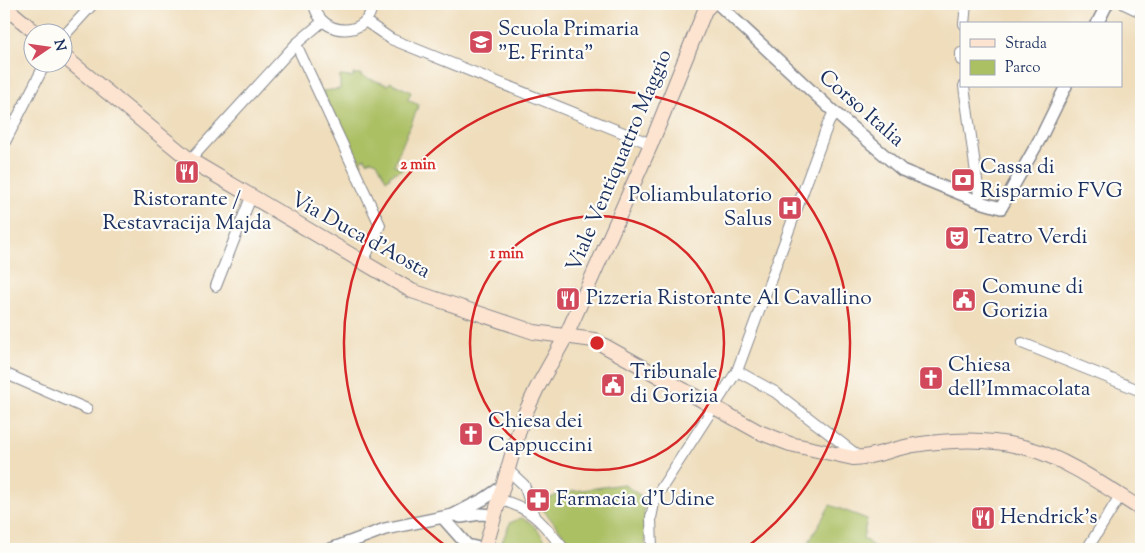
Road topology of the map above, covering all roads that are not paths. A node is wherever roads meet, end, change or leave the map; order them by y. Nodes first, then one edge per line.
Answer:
1 (93, 4) edge
2 (314, 4) edge
3 (372, 4) edge
4 (711, 4) edge
5 (718, 4) edge
6 (966, 4) edge
7 (1107, 4) edge
8 (1124, 4) edge
9 (4, 6) edge
10 (1141, 12) edge
11 (365, 21) junction
12 (23, 22) edge
13 (322, 22) junction
14 (964, 22) edge
15 (1098, 22) edge
16 (72, 27) edge
17 (296, 44) junction
18 (72, 63) edge
19 (41, 72) edge
20 (964, 88) edge
21 (1065, 88) edge
22 (834, 112) junction
23 (4, 144) edge
24 (651, 144) junction
25 (190, 160) junction
26 (251, 197) junction
27 (980, 202) junction
28 (363, 262) junction
29 (216, 286) dead end
30 (566, 336) junction
31 (1022, 344) dead end
32 (738, 371) junction
33 (4, 373) edge
34 (1141, 392) edge
35 (715, 406) junction
36 (87, 409) dead end
37 (861, 458) junction
38 (508, 470) junction
39 (503, 486) junction
40 (1120, 496) junction
41 (500, 500) junction
42 (1141, 509) edge
43 (496, 515) junction
44 (448, 516) junction
45 (535, 516) junction
46 (331, 549) edge
47 (484, 549) edge
48 (564, 549) edge
49 (652, 549) edge
50 (1087, 549) edge

1 - 16 street
2 - 13 street
3 - 11 street
4 - 24 main road, Viale Ventiquattro Maggio
5 - 22 street, Corso Italia
6 - 14 street
7 - 15 street
8 - 10 street
9 - 12 main road
11 - 13 street
11 - 24 street
13 - 17 street
17 - 25 street
17 - 28 street
18 - 25 main road, Via Duca d'Aosta
19 - 23 street
20 - 27 street
21 - 27 street, Corso Italia
22 - 27 street, Corso Italia
22 - 32 street
24 - 30 main road, Viale Ventiquattro Maggio
25 - 26 main road, Via Duca d'Aosta
26 - 28 main road, Via Duca d'Aosta
26 - 29 street
28 - 30 main road, Via Duca d'Aosta
30 - 35 main road, Via Duca d'Aosta
30 - 38 main road, Viale Ventiquattro Maggio
31 - 34 street
32 - 35 street
32 - 37 street
33 - 36 street
35 - 37 main road, Via Duca d'Aosta
35 - 49 street
37 - 40 main road, Via Duca d'Aosta
38 - 39 main road, Viale Ventiquattro Maggio
38 - 45 street
39 - 41 main road, Viale Ventiquattro Maggio
39 - 44 street
40 - 42 main road, Via Duca d'Aosta
40 - 50 street
41 - 43 main road, Viale Ventiquattro Maggio
41 - 45 street
43 - 44 street
43 - 47 main road, Viale Ventiquattro Maggio
44 - 46 street
44 - 47 street
45 - 48 street

